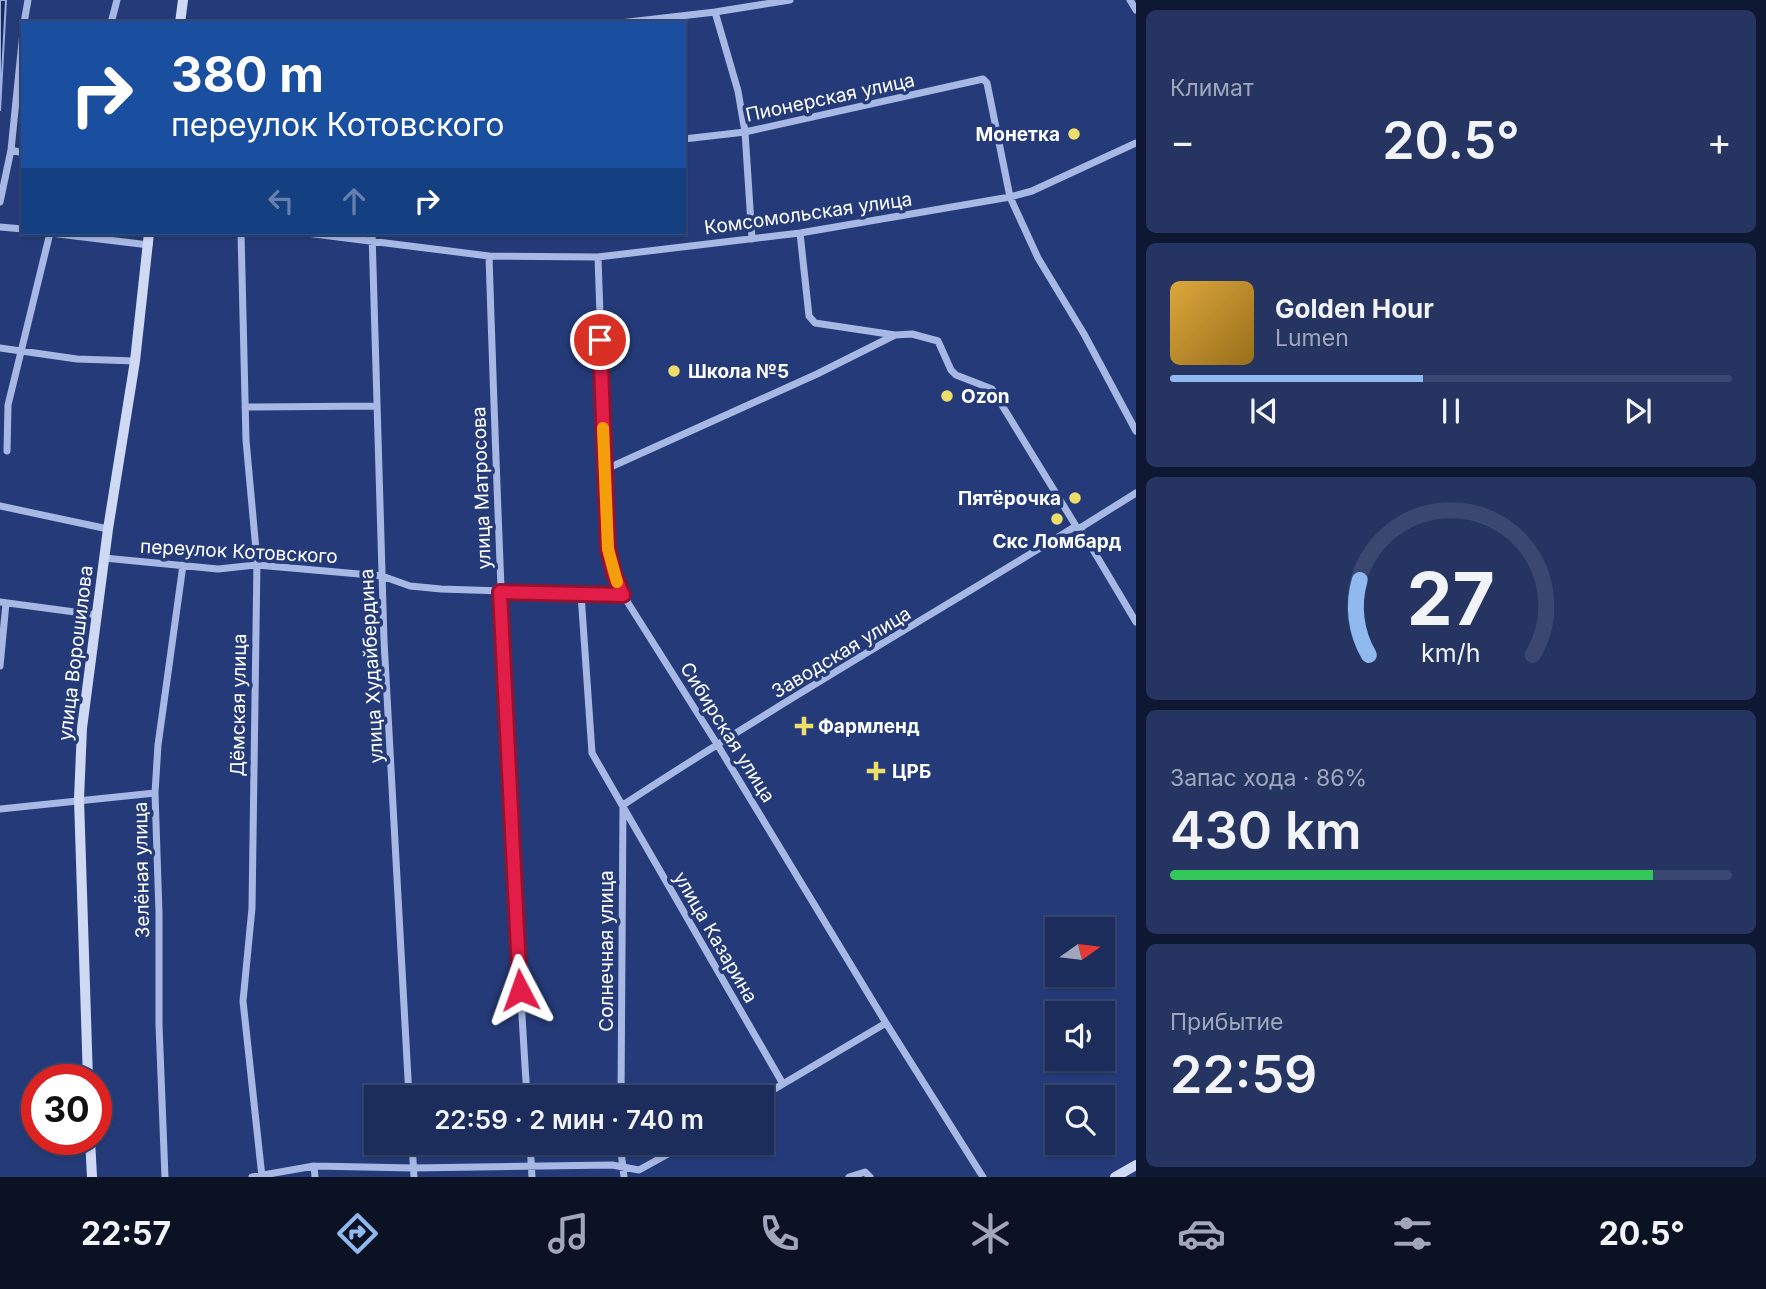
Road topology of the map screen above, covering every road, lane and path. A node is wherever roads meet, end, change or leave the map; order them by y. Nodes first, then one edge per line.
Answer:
1 (27, 0) edge
2 (117, 0) edge
3 (183, 0) edge
4 (790, 0) edge
5 (1130, 0) edge
6 (1136, 10) edge
7 (715, 12) junction
8 (24, 21) edge
9 (112, 21) edge
10 (180, 21) edge
11 (637, 21) edge
12 (21, 51) edge
13 (745, 132) junction
14 (686, 139) edge
15 (1136, 143) edge
16 (10, 150) junction
17 (21, 153) edge
18 (1010, 197) junction
19 (0, 202) edge
20 (0, 227) edge
21 (21, 229) edge
22 (800, 233) junction
23 (49, 235) edge
24 (66, 235) edge
25 (149, 235) edge
26 (241, 235) edge
27 (339, 235) edge
28 (372, 237) edge
29 (752, 239) junction
30 (149, 245) junction
31 (489, 256) junction
32 (598, 257) junction
33 (895, 335) junction
34 (0, 348) edge
35 (20, 350) junction
36 (135, 361) junction
37 (377, 406) junction
38 (245, 407) junction
39 (1136, 431) edge
40 (7, 451) dead end
41 (604, 470) junction
42 (1136, 493) edge
43 (0, 506) edge
44 (1078, 527) junction
45 (108, 529) junction
46 (104, 558) junction
47 (183, 565) junction
48 (257, 565) junction
49 (382, 576) junction
50 (500, 592) junction
51 (581, 594) junction
52 (623, 595) junction
53 (3, 603) edge
54 (97, 615) junction
55 (1136, 622) edge
56 (0, 666) edge
57 (717, 744) junction
58 (155, 793) junction
59 (79, 799) junction
60 (623, 805) junction
61 (0, 809) edge
62 (886, 1023) junction
63 (87, 1064) edge
64 (783, 1084) junction
65 (408, 1085) edge
66 (526, 1085) edge
67 (621, 1085) edge
68 (774, 1089) edge
69 (91, 1155) edge
70 (412, 1155) edge
71 (531, 1155) edge
72 (621, 1155) edge
73 (666, 1155) edge
74 (314, 1166) junction
75 (531, 1166) junction
76 (1136, 1166) edge
77 (622, 1167) junction
78 (413, 1168) junction
79 (981, 1173) edge
80 (262, 1176) edge
81 (92, 1177) edge
82 (165, 1177) edge
83 (252, 1177) edge
84 (315, 1177) edge
85 (414, 1177) edge
86 (532, 1177) edge
87 (624, 1177) edge
88 (849, 1177) edge
89 (870, 1177) edge
90 (973, 1177) edge
91 (1115, 1177) edge

1 - 8 street
2 - 9 street
3 - 10 street
4 - 7 street
5 - 6 street
7 - 11 street
7 - 13 street
12 - 16 street
13 - 14 street, Пионерская улица
13 - 18 street, Пионерская улица
13 - 29 street
15 - 18 street, Комсомольская улица
16 - 17 street
16 - 19 street
18 - 22 street, Комсомольская улица
18 - 39 street
20 - 21 street
22 - 29 street, Комсомольская улица
22 - 33 street
23 - 35 street
24 - 30 street
25 - 30 street, улица Ворошилова
26 - 38 street, Дёмская улица
27 - 28 street, Комсомольская улица
28 - 31 street, Комсомольская улица
28 - 37 street, улица Худайбердина
29 - 32 street, Комсомольская улица
30 - 36 street, улица Ворошилова
31 - 32 street, Комсомольская улица
31 - 50 street, улица Матросова
32 - 41 street, Сибирская улица
33 - 41 street
33 - 44 street
34 - 35 street
35 - 36 street
35 - 40 street
36 - 45 street, улица Ворошилова
37 - 38 street
37 - 49 street, улица Худайбердина
38 - 48 street, Дёмская улица
41 - 52 street, Сибирская улица
42 - 44 street, Заводская улица
43 - 45 street
44 - 55 street
44 - 57 street, Заводская улица
45 - 46 street, улица Ворошилова
46 - 47 street, переулок Котовского
46 - 54 street, улица Ворошилова
47 - 48 street, переулок Котовского
47 - 58 street, Зелёная улица
48 - 49 street, переулок Котовского
48 - 80 street, Дёмская улица
49 - 50 street, переулок Котовского
49 - 65 street, улица Худайбердина
50 - 51 street, переулок Котовского
50 - 66 street, улица Матросова
51 - 52 street, переулок Котовского
51 - 60 street, улица Казарина
52 - 57 street, Сибирская улица
53 - 54 street
53 - 56 street
54 - 59 street, улица Ворошилова
57 - 60 street, Заводская улица
57 - 62 street, Сибирская улица
58 - 59 street
58 - 82 street, Зелёная улица
59 - 61 street
59 - 63 street, улица Ворошилова
60 - 64 street, улица Казарина
60 - 67 street, Солнечная улица
62 - 64 street
62 - 79 street, Сибирская улица
64 - 68 street
69 - 81 street
70 - 78 street
71 - 75 street
72 - 77 street
73 - 77 street
74 - 78 street
74 - 80 street
74 - 84 street
75 - 77 street
75 - 78 street
75 - 86 street
76 - 91 street
77 - 87 street
78 - 85 street
79 - 90 street
80 - 83 street
88 - 89 street

